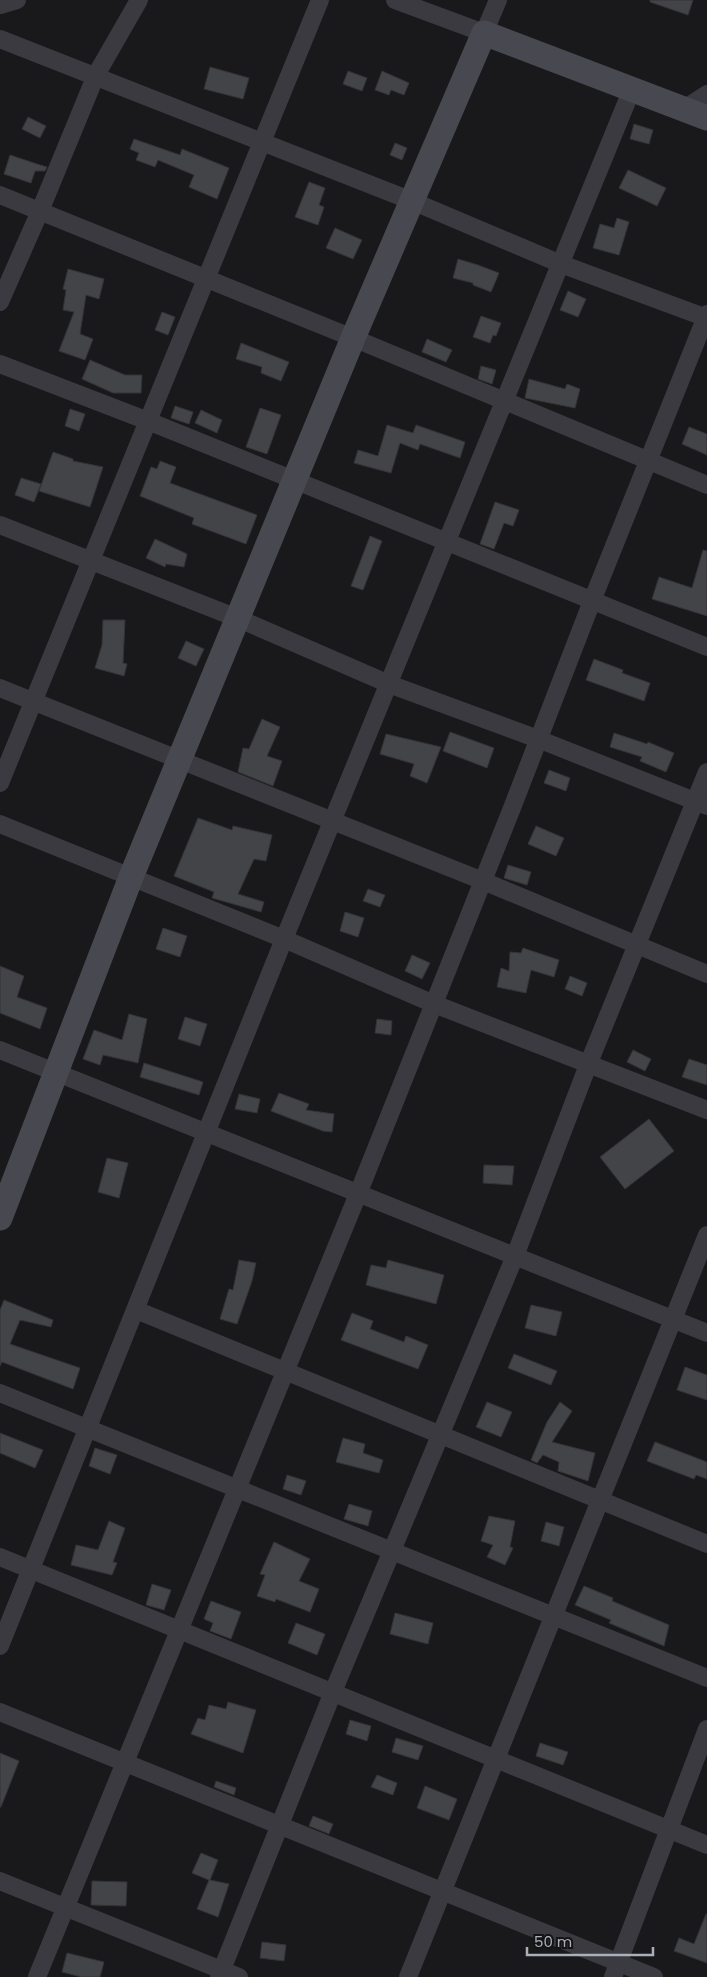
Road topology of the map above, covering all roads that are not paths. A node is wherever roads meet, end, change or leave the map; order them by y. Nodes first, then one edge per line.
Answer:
1 (17, 0) edge
2 (139, 0) edge
3 (320, 0) edge
4 (395, 0) edge
5 (498, 0) edge
6 (0, 5) edge
7 (484, 33) junction
8 (0, 39) edge
9 (96, 75) junction
10 (632, 89) junction
11 (707, 94) edge
12 (684, 109) junction
13 (707, 118) edge
14 (262, 142) junction
15 (0, 195) edge
16 (412, 201) junction
17 (40, 211) junction
18 (561, 264) junction
19 (206, 278) junction
20 (0, 302) edge
21 (707, 316) edge
22 (353, 338) junction
23 (0, 364) edge
24 (505, 401) junction
25 (148, 421) junction
26 (648, 460) junction
27 (294, 481) junction
28 (707, 485) edge
29 (0, 525) edge
30 (447, 543) junction
31 (91, 560) junction
32 (592, 601) junction
33 (237, 618) junction
34 (707, 647) edge
35 (389, 684) junction
36 (0, 688) edge
37 (33, 702) junction
38 (538, 739) junction
39 (179, 761) junction
40 (707, 772) edge
41 (0, 783) edge
42 (701, 804) edge
43 (332, 822) junction
44 (0, 824) edge
45 (131, 877) junction
46 (483, 882) junction
47 (284, 939) junction
48 (637, 944) junction
49 (707, 974) edge
50 (434, 1004) junction
51 (0, 1050) edge
52 (588, 1064) junction
53 (57, 1073) junction
54 (707, 1110) edge
55 (206, 1133) junction
56 (358, 1194) junction
57 (0, 1218) edge
58 (707, 1235) edge
59 (515, 1256) junction
60 (136, 1310) junction
61 (673, 1320) junction
62 (707, 1333) edge
63 (285, 1371) junction
64 (0, 1393) edge
65 (89, 1428) junction
66 (440, 1435) junction
67 (237, 1488) junction
68 (600, 1500) junction
69 (707, 1544) edge
70 (392, 1551) junction
71 (0, 1557) edge
72 (32, 1570) junction
73 (553, 1616) junction
74 (179, 1630) junction
75 (0, 1646) edge
76 (707, 1678) edge
77 (333, 1692) junction
78 (0, 1712) edge
79 (707, 1729) edge
80 (496, 1758) junction
81 (126, 1762) junction
82 (280, 1825) junction
83 (669, 1829) junction
84 (707, 1845) edge
85 (0, 1881) edge
86 (442, 1891) junction
87 (66, 1907) junction
88 (616, 1970) edge
89 (220, 1974) edge
90 (38, 1977) edge
91 (239, 1977) edge
92 (408, 1977) edge
93 (654, 1977) edge

1 - 6 street
2 - 9 street
3 - 14 street
4 - 7 street
5 - 7 street
7 - 10 main road
7 - 16 main road
8 - 9 street
9 - 14 street
9 - 17 street
10 - 12 main road
10 - 18 street
11 - 12 street
12 - 13 main road
14 - 16 street
14 - 19 street
15 - 17 street
16 - 18 street
16 - 22 main road
17 - 19 street
17 - 20 street
18 - 21 street
18 - 24 street
19 - 22 street
19 - 25 street
21 - 26 street
22 - 24 street
22 - 27 main road
23 - 25 street
24 - 26 street
24 - 30 street
25 - 27 street
25 - 31 street
26 - 28 street
26 - 32 street
27 - 30 street
27 - 33 main road
29 - 31 street
30 - 32 street
30 - 35 street
31 - 33 street
31 - 37 street
32 - 34 street
32 - 38 street
33 - 35 street
33 - 39 main road
35 - 38 street
35 - 43 street
36 - 37 street
37 - 39 street
37 - 41 street
38 - 42 street
38 - 46 street
39 - 43 street
39 - 45 main road
40 - 42 street
42 - 48 street
43 - 46 street
43 - 47 street
44 - 45 street
45 - 47 street
45 - 53 main road
46 - 48 street
46 - 50 street
47 - 50 street
47 - 55 street
48 - 49 street
48 - 52 street
50 - 52 street
50 - 56 street
51 - 53 street
52 - 54 street
52 - 59 street
53 - 55 street
53 - 57 main road
55 - 56 street
55 - 60 street
56 - 59 street
56 - 63 street
58 - 61 street
59 - 61 street
59 - 66 street
60 - 63 street
60 - 65 street
61 - 62 street
61 - 68 street
63 - 66 street
63 - 67 street
64 - 65 street
65 - 67 street
65 - 72 street
66 - 68 street
66 - 70 street
67 - 70 street
67 - 74 street
68 - 69 street
68 - 73 street
70 - 73 street
70 - 77 street
71 - 72 street
72 - 74 street
72 - 75 street
73 - 76 street
73 - 80 street
74 - 77 street
74 - 81 street
77 - 80 street
77 - 82 street
78 - 81 street
79 - 83 street
80 - 83 street
80 - 86 street
81 - 82 street
81 - 87 street
82 - 86 street
82 - 89 street
83 - 84 street
83 - 88 street
85 - 87 street
86 - 88 street
86 - 92 street
87 - 89 street
87 - 90 street
88 - 93 street
89 - 91 street

